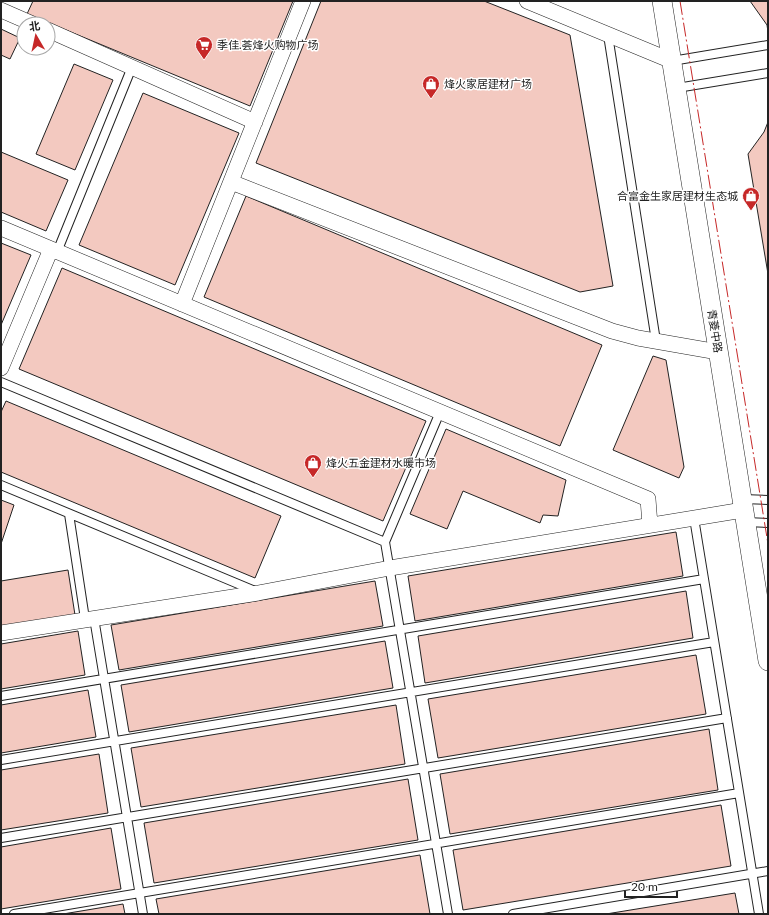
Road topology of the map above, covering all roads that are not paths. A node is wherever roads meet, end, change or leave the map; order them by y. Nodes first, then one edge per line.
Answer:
1 (303, 1) edge
2 (527, 1) edge
3 (662, 1) edge
4 (1, 10) edge
5 (16, 17) edge
6 (56, 34) edge
7 (608, 35) junction
8 (768, 45) edge
9 (672, 61) junction
10 (132, 68) junction
11 (768, 73) edge
12 (676, 88) junction
13 (254, 122) junction
14 (231, 182) junction
15 (1, 228) edge
16 (54, 251) junction
17 (182, 304) junction
18 (656, 341) junction
19 (718, 352) junction
20 (1, 368) edge
21 (1, 382) edge
22 (440, 412) junction
23 (1, 485) edge
24 (768, 500) edge
25 (743, 510) junction
26 (69, 514) junction
27 (694, 518) junction
28 (768, 523) edge
29 (650, 525) junction
30 (385, 542) junction
31 (390, 568) junction
32 (704, 580) junction
33 (258, 593) junction
34 (89, 619) junction
35 (400, 630) junction
36 (1, 633) edge
37 (714, 642) junction
38 (768, 661) edge
39 (104, 679) junction
40 (411, 692) junction
41 (1, 696) edge
42 (726, 718) junction
43 (114, 742) junction
44 (1, 760) edge
45 (424, 768) junction
46 (739, 794) junction
47 (127, 817) junction
48 (1, 838) edge
49 (436, 844) junction
50 (768, 871) edge
51 (752, 874) junction
52 (139, 893) junction
53 (14, 914) edge
54 (143, 914) edge
55 (448, 914) edge
56 (513, 914) edge
57 (759, 914) edge

1 - 13 street
2 - 7 street
3 - 9 street, 青菱中路
4 - 5 street
6 - 10 street
7 - 9 street
7 - 18 lane
8 - 9 lane
9 - 12 street, 青菱中路
10 - 13 street
10 - 16 lane
11 - 12 lane
12 - 19 street, 青菱中路
13 - 14 street
14 - 17 street
14 - 18 street
15 - 16 street
16 - 17 street
16 - 20 street
17 - 22 street
18 - 19 street
19 - 25 street, 青菱中路
21 - 30 lane
22 - 29 street
22 - 30 lane
23 - 26 lane
24 - 25 lane
25 - 27 street
25 - 28 lane
25 - 38 street, 青菱中路
26 - 33 lane
26 - 34 lane
27 - 29 street
27 - 32 lane
29 - 31 street
30 - 31 lane
31 - 33 street
31 - 35 lane
32 - 35 lane
32 - 37 lane
33 - 34 street
34 - 36 street
34 - 39 lane
35 - 39 lane
35 - 40 lane
37 - 40 lane
37 - 42 lane
39 - 41 lane
39 - 43 lane
40 - 43 lane
40 - 45 lane
42 - 45 lane
42 - 46 lane
43 - 44 lane
43 - 47 lane
45 - 47 lane
45 - 49 lane
46 - 49 lane
46 - 51 lane
47 - 48 lane
47 - 52 lane
49 - 52 lane
49 - 55 lane
50 - 51 lane
51 - 56 lane
51 - 57 lane
52 - 53 lane
52 - 54 lane

